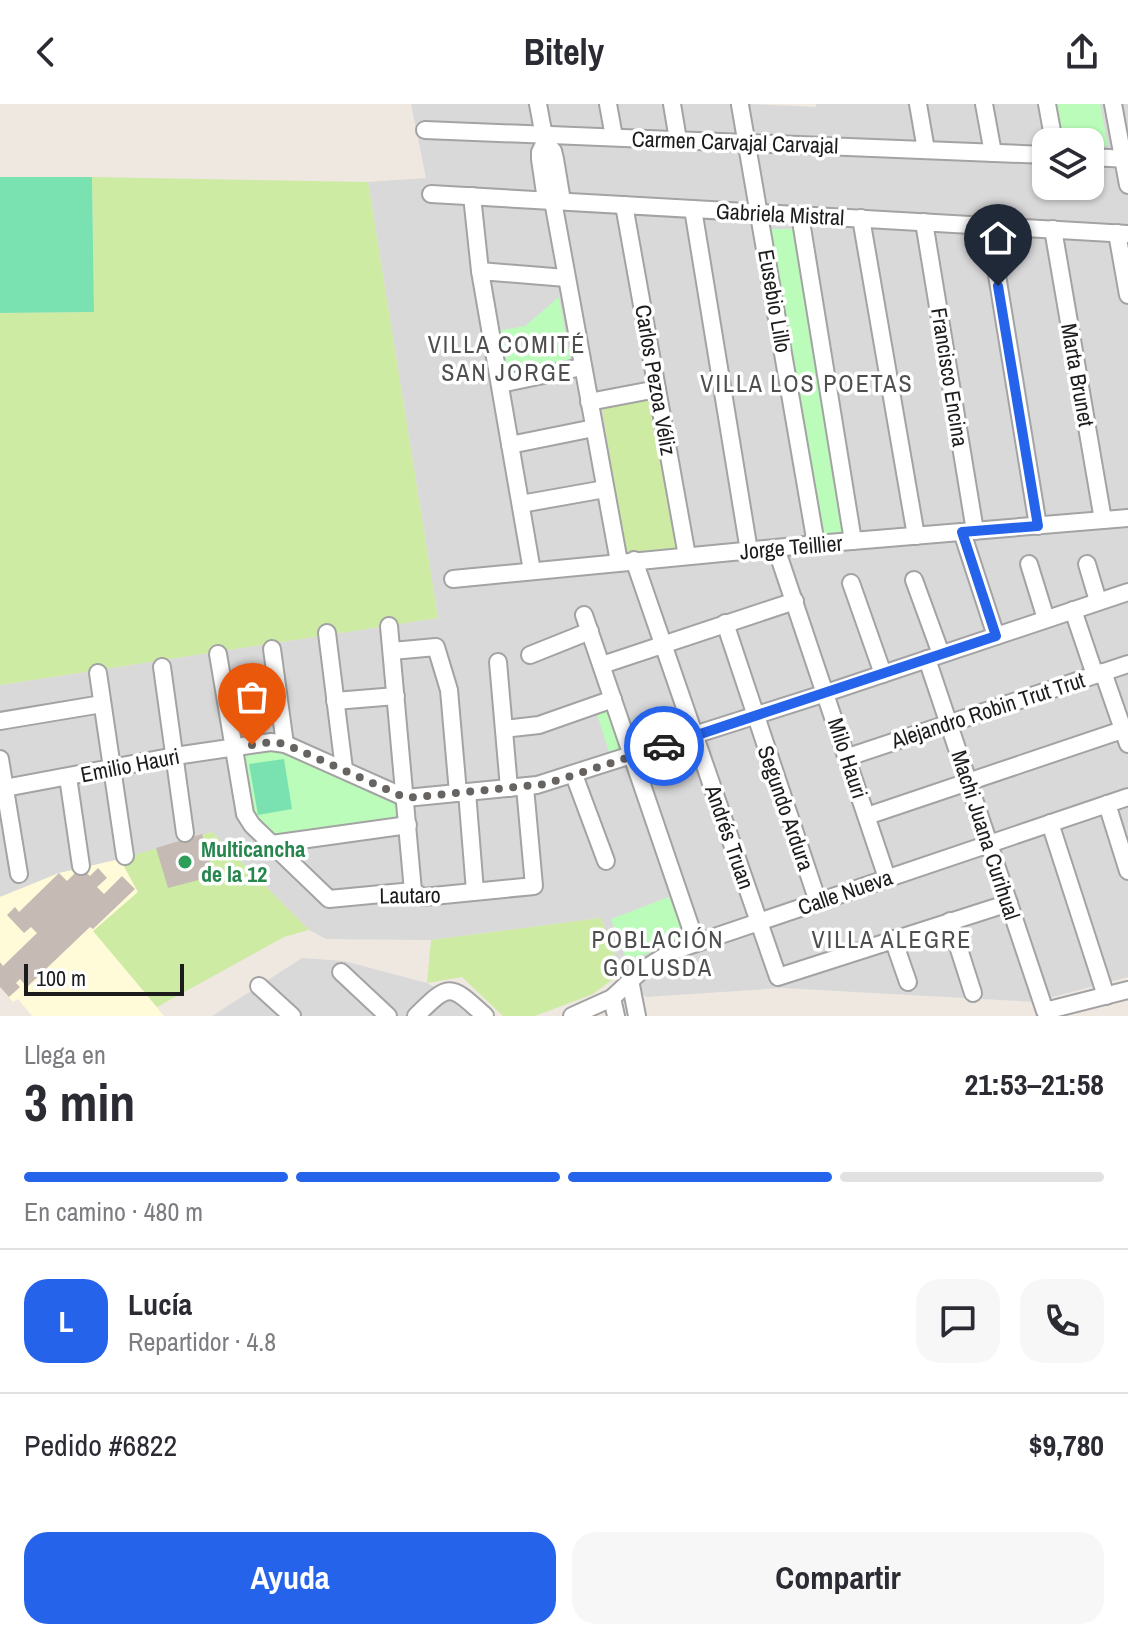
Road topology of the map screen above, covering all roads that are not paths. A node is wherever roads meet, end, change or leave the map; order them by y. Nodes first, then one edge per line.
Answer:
1 (538, 104) edge
2 (608, 104) edge
3 (672, 104) edge
4 (918, 104) edge
5 (984, 104) edge
6 (1047, 104) edge
7 (1113, 104) edge
8 (740, 105) edge
9 (1051, 128) edge
10 (425, 130) dead end
11 (614, 137) junction
12 (544, 139) junction
13 (678, 140) junction
14 (747, 143) junction
15 (926, 150) junction
16 (993, 153) junction
17 (1032, 154) edge
18 (1104, 158) edge
19 (1126, 159) edge
20 (1128, 185) edge
21 (431, 194) dead end
22 (472, 196) junction
23 (554, 201) junction
24 (624, 205) junction
25 (693, 209) junction
26 (760, 213) junction
27 (800, 215) junction
28 (861, 218) junction
29 (924, 222) junction
30 (989, 226) junction
31 (1053, 229) junction
32 (1123, 234) edge
33 (480, 271) junction
34 (566, 278) junction
35 (1128, 295) edge
36 (582, 367) junction
37 (500, 384) junction
38 (657, 389) junction
39 (589, 402) junction
40 (594, 428) junction
41 (510, 445) junction
42 (605, 489) junction
43 (521, 504) junction
44 (1128, 518) edge
45 (1103, 520) junction
46 (1038, 526) junction
47 (969, 532) junction
48 (916, 536) junction
49 (853, 541) junction
50 (816, 544) junction
51 (776, 548) junction
52 (749, 551) junction
53 (687, 556) junction
54 (626, 561) junction
55 (1029, 564) dead end
56 (1087, 564) dead end
57 (532, 571) junction
58 (453, 579) dead end
59 (914, 580) dead end
60 (851, 583) dead end
61 (1128, 592) edge
62 (795, 601) junction
63 (1098, 601) junction
64 (1073, 610) junction
65 (1046, 619) junction
66 (725, 623) junction
67 (389, 626) dead end
68 (327, 633) dead end
69 (996, 636) junction
70 (663, 644) junction
71 (272, 649) dead end
72 (392, 651) junction
73 (218, 654) dead end
74 (530, 655) dead end
75 (934, 657) junction
76 (498, 662) dead end
77 (1128, 664) edge
78 (602, 665) junction
79 (162, 667) dead end
80 (98, 673) dead end
81 (1099, 673) junction
82 (883, 674) junction
83 (826, 693) junction
84 (396, 696) junction
85 (613, 699) junction
86 (335, 701) junction
87 (102, 704) junction
88 (756, 716) junction
89 (0, 721) edge
90 (949, 723) junction
91 (504, 729) junction
92 (1126, 734) edge
93 (695, 736) junction
94 (285, 744) junction
95 (232, 747) junction
96 (632, 755) junction
97 (175, 756) junction
98 (848, 757) junction
99 (0, 759) edge
100 (112, 768) junction
101 (344, 769) junction
102 (574, 775) junction
103 (68, 777) junction
104 (969, 782) junction
105 (517, 788) junction
106 (2, 789) edge
107 (463, 792) junction
108 (1128, 797) edge
109 (406, 798) junction
110 (1107, 804) junction
111 (867, 816) junction
112 (1050, 823) junction
113 (408, 825) junction
114 (185, 833) dead end
115 (272, 844) junction
116 (989, 844) junction
117 (125, 856) dead end
118 (606, 861) dead end
119 (81, 866) dead end
120 (1128, 871) edge
121 (19, 874) dead end
122 (887, 878) junction
123 (413, 891) junction
124 (475, 891) junction
125 (818, 902) junction
126 (1009, 903) junction
127 (759, 921) junction
128 (950, 921) junction
129 (893, 939) junction
130 (696, 943) junction
131 (341, 972) dead end
132 (630, 980) junction
133 (908, 982) dead end
134 (259, 986) dead end
135 (1128, 990) edge
136 (973, 993) dead end
137 (1106, 996) junction
138 (612, 998) junction
139 (575, 1015) edge
140 (292, 1016) edge
141 (388, 1016) edge
142 (416, 1016) edge
143 (485, 1016) edge
144 (616, 1016) edge
145 (637, 1016) edge

1 - 12 street, Andrés Truan
2 - 11 street
3 - 13 street
4 - 15 street
5 - 16 street
6 - 9 street
7 - 19 street
8 - 14 street, Eusebio Lillo
10 - 12 street, Carmen Carvajal Carvajal
11 - 12 street, Carmen Carvajal Carvajal
11 - 13 street, Carmen Carvajal Carvajal
12 - 23 street, Andrés Truan
13 - 14 street, Carmen Carvajal Carvajal
14 - 15 street, Carmen Carvajal Carvajal
14 - 26 street, Eusebio Lillo
15 - 16 street, Carmen Carvajal Carvajal
16 - 17 street, Carmen Carvajal Carvajal
18 - 19 street
19 - 20 street
21 - 22 street, Gabriela Mistral
22 - 23 street, Gabriela Mistral
22 - 33 street
23 - 24 street, Gabriela Mistral
23 - 34 street, Andrés Truan
24 - 25 street, Gabriela Mistral
24 - 38 street, Carlos Pezoa Véliz
25 - 26 street, Gabriela Mistral
25 - 52 street
26 - 27 street, Gabriela Mistral
26 - 50 street, Eusebio Lillo
27 - 28 street, Gabriela Mistral
27 - 49 street, Eusebio Lillo
28 - 29 street, Gabriela Mistral
28 - 48 street
29 - 30 street, Gabriela Mistral
29 - 47 street, Francisco Encina
30 - 31 street, Gabriela Mistral
30 - 46 street
31 - 32 street, Gabriela Mistral
31 - 45 street, Marta Brunet
32 - 35 street
33 - 34 street
33 - 37 street
34 - 36 street, Andrés Truan
36 - 37 street
36 - 39 street, Andrés Truan
37 - 41 street
38 - 39 street
38 - 53 street, Carlos Pezoa Véliz
39 - 40 street, Andrés Truan
40 - 41 street
40 - 42 street, Andrés Truan
41 - 43 street
42 - 43 street
42 - 54 street, Andrés Truan
43 - 57 street
44 - 45 street, Jorge Teillier
45 - 46 street, Jorge Teillier
46 - 47 street, Jorge Teillier
47 - 48 street, Jorge Teillier
47 - 69 street, Francisco Encina
48 - 49 street, Jorge Teillier
49 - 50 street, Jorge Teillier
50 - 51 street, Jorge Teillier
51 - 52 street, Jorge Teillier
51 - 62 street, Milo Hauri
52 - 53 street, Jorge Teillier
53 - 54 street, Jorge Teillier
54 - 57 street, Jorge Teillier
54 - 70 street, Andrés Truan
55 - 65 street
56 - 63 street
57 - 58 street, Jorge Teillier
59 - 75 street, Machi Juana Curihual
60 - 82 street
61 - 63 street
62 - 66 street
62 - 83 street, Milo Hauri
63 - 64 street
64 - 65 street
64 - 81 street
65 - 69 street
66 - 70 street
66 - 88 street, Segundo Ardura
67 - 72 street
68 - 86 street
69 - 75 street
70 - 78 street
70 - 93 street, Andrés Truan
71 - 94 street
72 - 84 street
72 - 107 street
73 - 95 street, Lautaro
74 - 78 street
75 - 82 street
75 - 90 street, Machi Juana Curihual
76 - 91 street
77 - 81 street, Alejandro Robin Trut Trut
78 - 85 street
79 - 97 street
80 - 87 street
81 - 90 street, Alejandro Robin Trut Trut
81 - 92 street
82 - 83 street
83 - 88 street
83 - 98 street, Milo Hauri
84 - 86 street
84 - 109 street
85 - 91 street
85 - 96 street
86 - 101 street
87 - 89 street
87 - 100 street
88 - 93 street
88 - 125 street, Segundo Ardura
90 - 98 street, Alejandro Robin Trut Trut
90 - 104 street, Machi Juana Curihual
91 - 105 street
92 - 104 street
93 - 96 street
93 - 127 street, Andrés Truan
94 - 95 street, Emilio Hauri
94 - 101 street, Emilio Hauri
95 - 97 street, Emilio Hauri
95 - 115 street, Lautaro
96 - 102 street
96 - 130 street
97 - 100 street, Emilio Hauri
97 - 114 street
98 - 111 street, Milo Hauri
99 - 106 street
100 - 103 street, Emilio Hauri
100 - 117 street
101 - 109 street, Emilio Hauri
102 - 105 street
102 - 118 street
103 - 106 street, Emilio Hauri
103 - 119 street
104 - 111 street
104 - 116 street, Machi Juana Curihual
105 - 107 street
105 - 124 street, Lautaro
106 - 121 street
107 - 109 street
107 - 124 street
108 - 110 street, Calle Nueva
109 - 113 street
110 - 112 street, Calle Nueva
110 - 120 street
111 - 122 street, Milo Hauri
112 - 116 street, Calle Nueva
112 - 137 street
113 - 115 street
113 - 123 street
115 - 123 street, Lautaro
116 - 122 street, Calle Nueva
116 - 126 street, Machi Juana Curihual
122 - 125 street, Calle Nueva
123 - 124 street, Lautaro
125 - 127 street, Calle Nueva
126 - 128 street
126 - 137 street, Machi Juana Curihual
127 - 129 street, Andrés Truan
127 - 130 street, Calle Nueva
128 - 129 street
128 - 136 street
129 - 133 street
130 - 132 street, Calle Nueva
131 - 141 street
132 - 138 street, Calle Nueva
132 - 145 street
134 - 140 street
135 - 137 street
138 - 139 street, Calle Nueva
138 - 144 street
142 - 143 street

